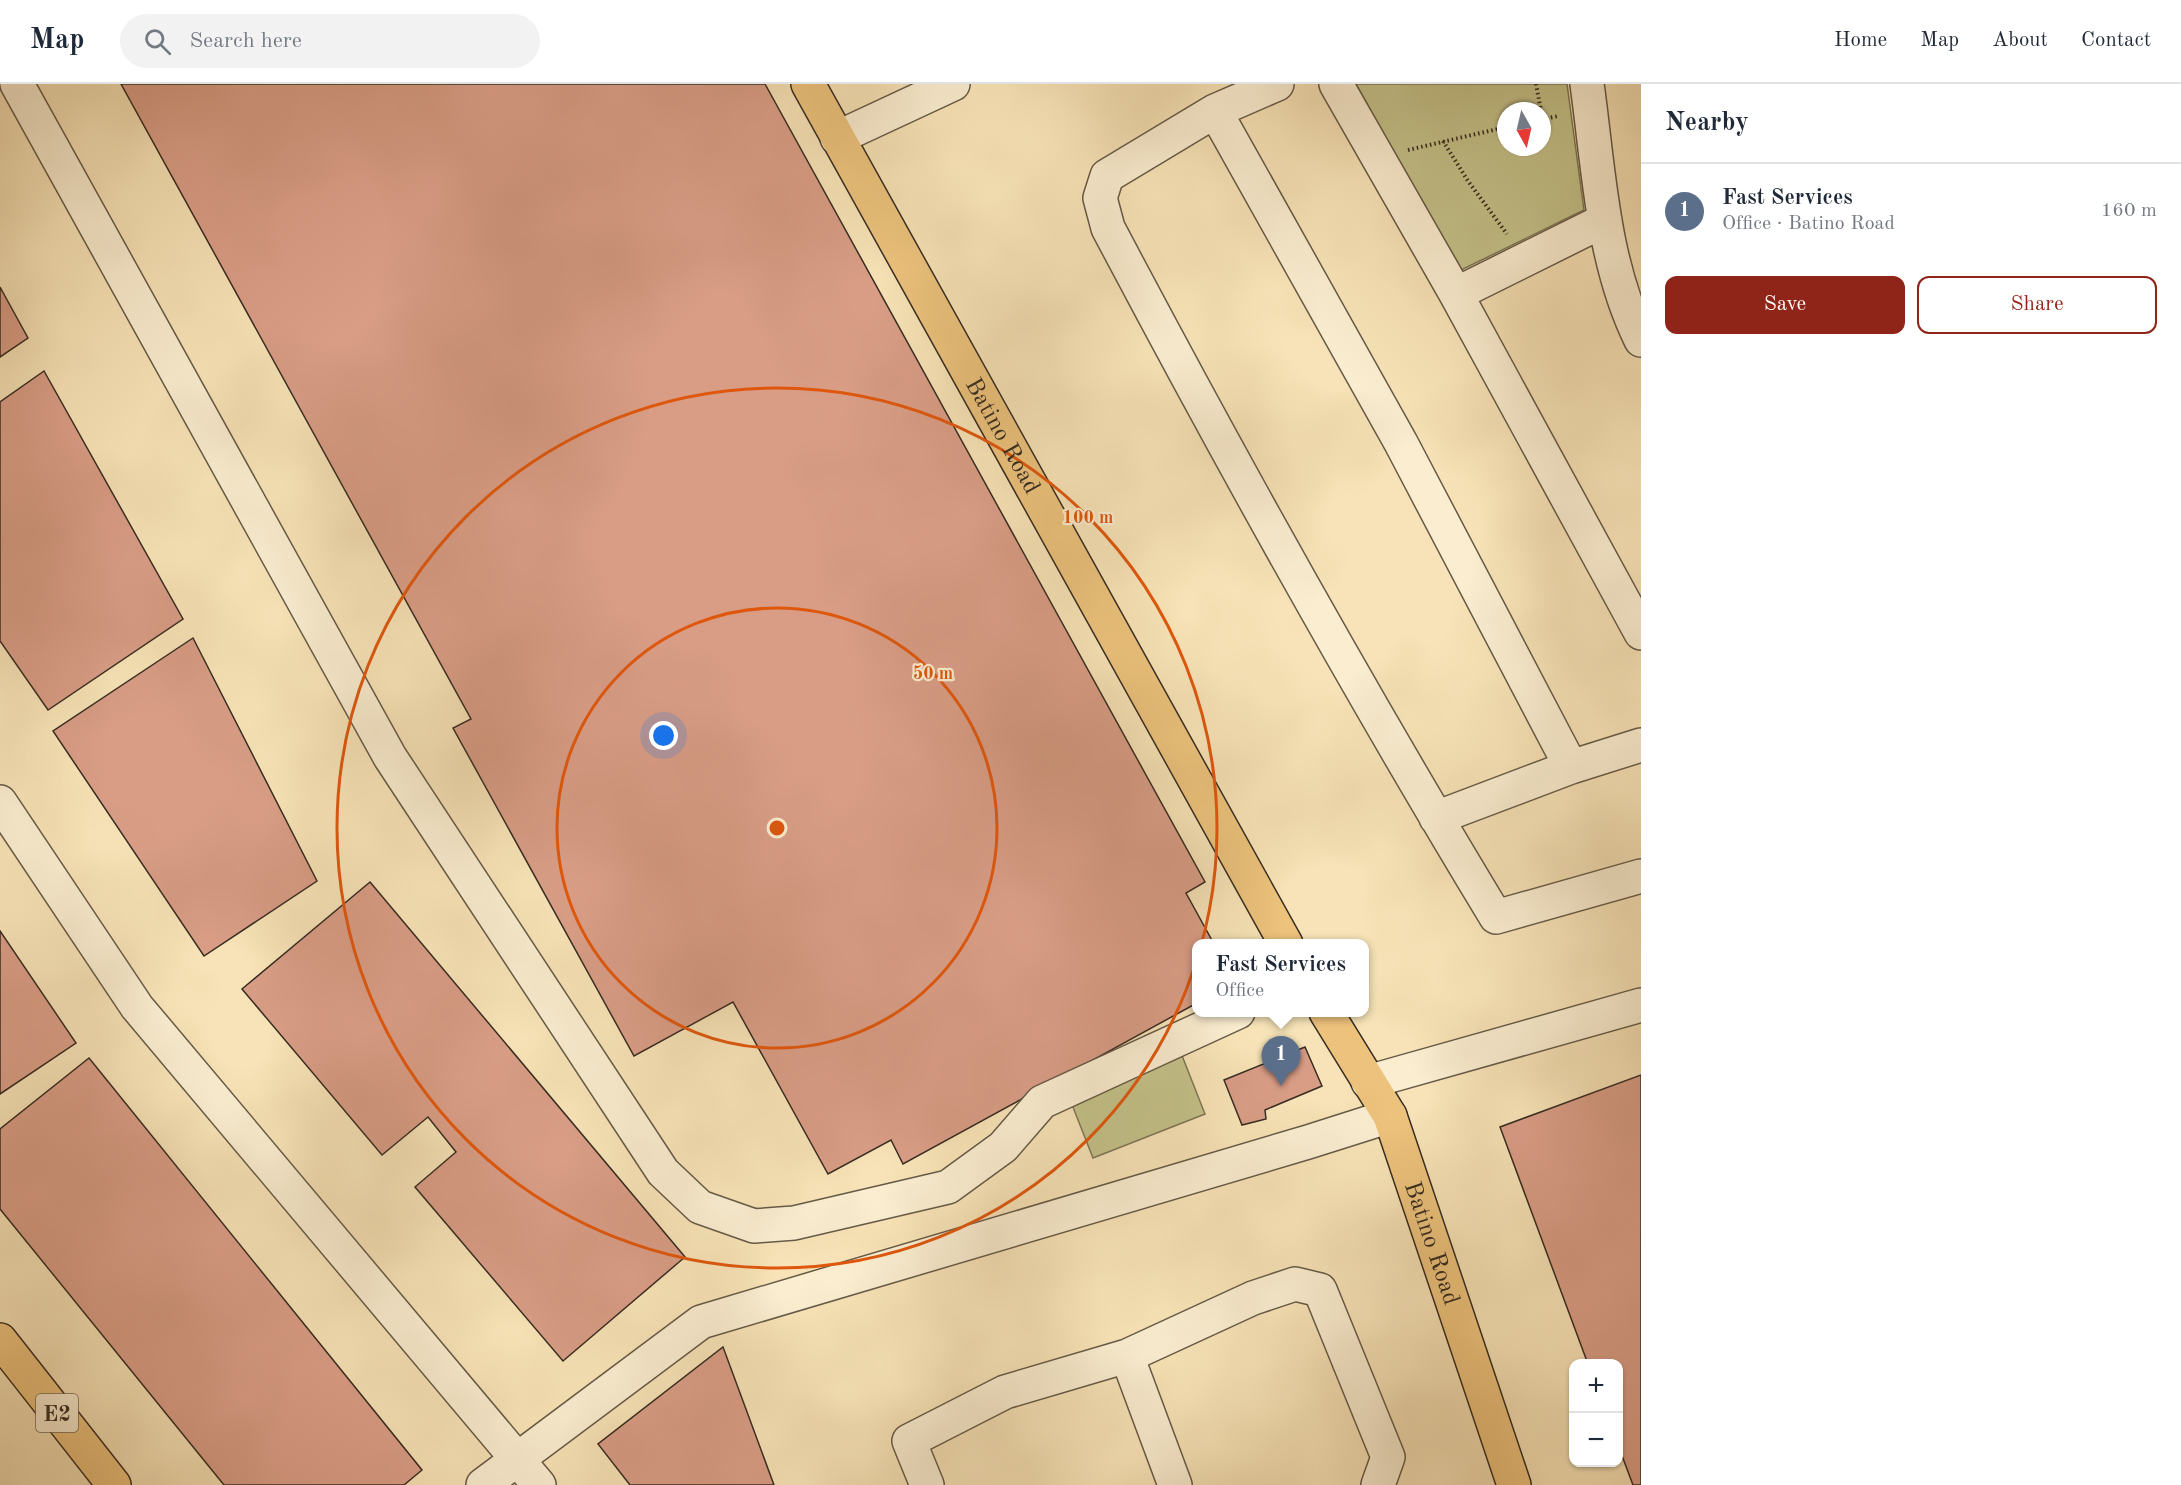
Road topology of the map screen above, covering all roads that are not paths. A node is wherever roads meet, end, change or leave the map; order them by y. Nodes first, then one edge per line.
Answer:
1 (17, 84) edge
2 (808, 84) edge
3 (953, 84) edge
4 (1277, 84) edge
5 (1336, 84) edge
6 (1587, 84) edge
7 (1215, 111) junction
8 (837, 138) junction
9 (1605, 220) junction
10 (1455, 294) junction
11 (1641, 340) edge
12 (1641, 633) edge
13 (1641, 745) edge
14 (1571, 767) junction
15 (0, 802) edge
16 (1436, 818) junction
17 (1641, 876) edge
18 (1283, 939) edge
19 (1641, 1005) edge
20 (1227, 1017) edge
21 (1329, 1017) edge
22 (1368, 1082) junction
23 (1390, 1116) junction
24 (0, 1340) edge
25 (1127, 1356) junction
26 (518, 1458) junction
27 (114, 1485) edge
28 (483, 1485) edge
29 (539, 1485) edge
30 (927, 1485) edge
31 (1174, 1485) edge
32 (1378, 1485) edge
33 (1514, 1485) edge

1 - 20 street
2 - 8 main road, Batino Road
3 - 8 street
4 - 7 street
5 - 10 street
6 - 9 street
7 - 14 street
7 - 16 street
8 - 18 main road, Batino Road
9 - 10 street
9 - 11 street
10 - 12 street
13 - 14 street
14 - 16 street
15 - 26 street
16 - 17 street
19 - 22 street
21 - 22 main road, Batino Road
22 - 23 main road, Batino Road
23 - 26 street
23 - 33 main road, Batino Road
24 - 27 main road, E2
25 - 30 street
25 - 31 street
25 - 32 street
26 - 28 street
26 - 29 street

